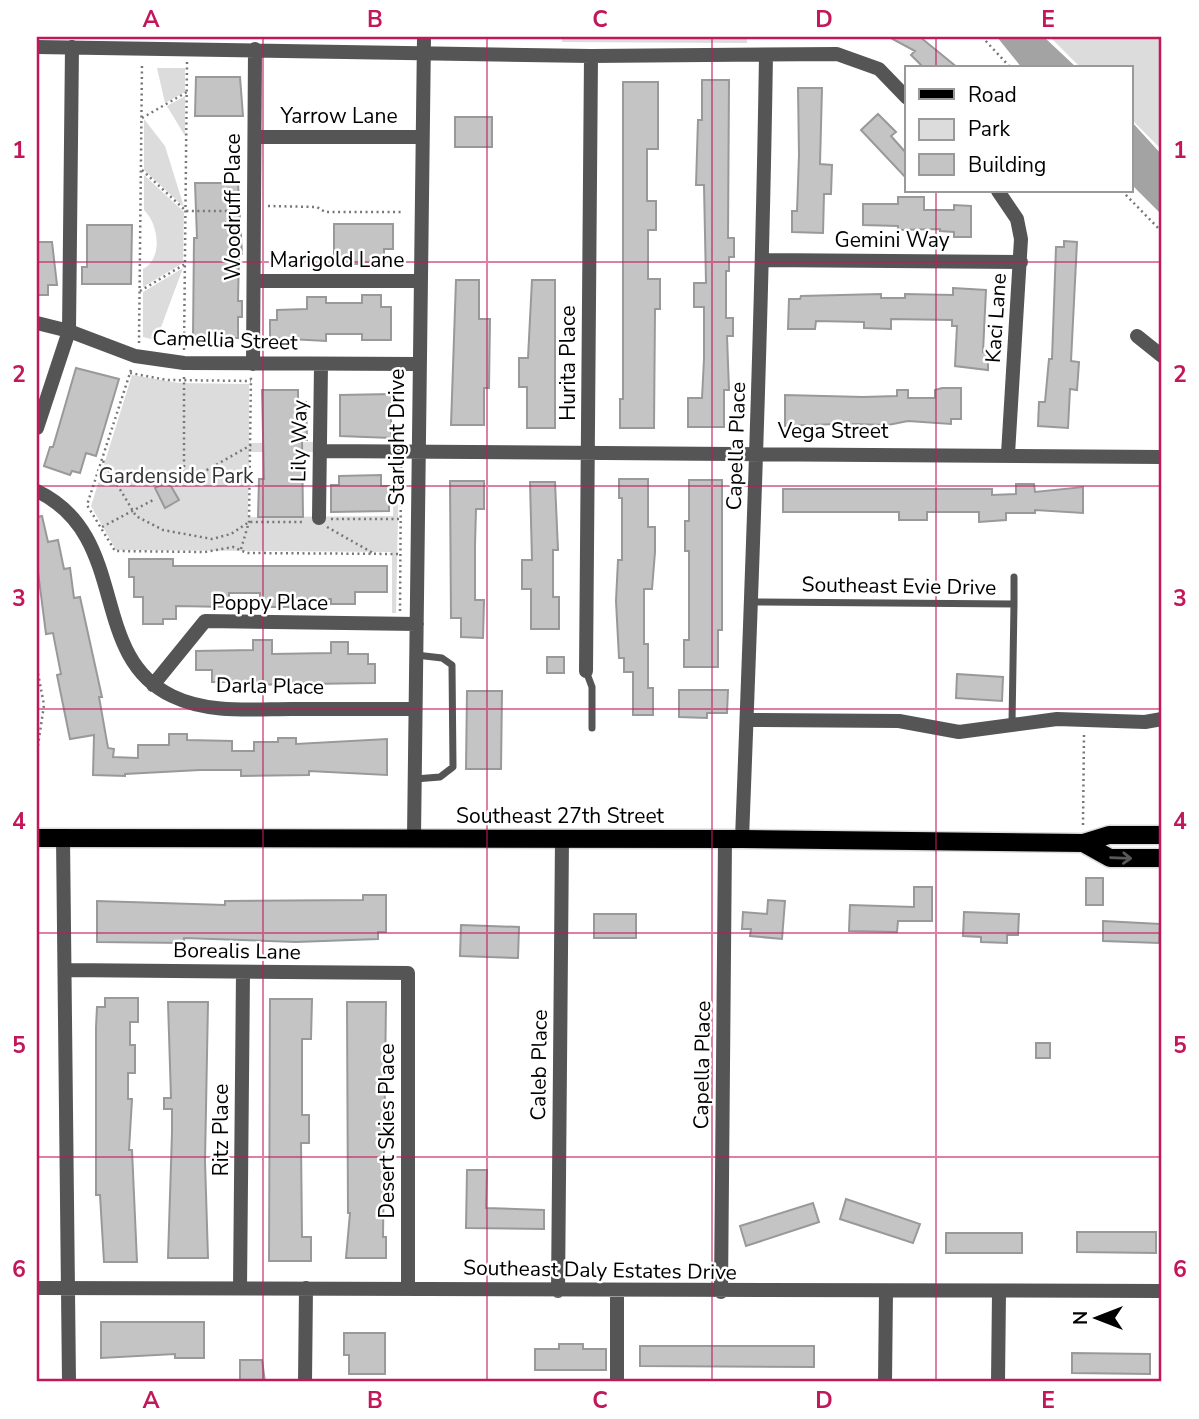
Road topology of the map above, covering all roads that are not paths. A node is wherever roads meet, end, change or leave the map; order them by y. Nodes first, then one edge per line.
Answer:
1 (424, 44) edge
2 (37, 47) edge
3 (72, 47) junction
4 (256, 49) junction
5 (766, 55) junction
6 (591, 56) junction
7 (905, 95) edge
8 (255, 137) junction
9 (422, 137) junction
10 (999, 192) edge
11 (763, 261) junction
12 (1020, 262) junction
13 (254, 281) junction
14 (420, 281) junction
15 (37, 323) edge
16 (69, 331) junction
17 (1137, 336) dead end
18 (1162, 356) edge
19 (253, 364) junction
20 (321, 365) junction
21 (418, 365) junction
22 (37, 428) edge
23 (420, 450) junction
24 (320, 451) junction
25 (758, 452) junction
26 (588, 453) junction
27 (1008, 454) junction
28 (1162, 457) edge
29 (37, 491) edge
30 (317, 520) road end
31 (1014, 577) dead end
32 (749, 602) junction
33 (1014, 604) junction
34 (416, 624) junction
35 (416, 655) junction
36 (586, 671) joint
37 (153, 685) junction
38 (415, 709) junction
39 (1162, 719) edge
40 (747, 720) junction
41 (1013, 723) junction
42 (592, 728) dead end
43 (415, 779) junction
44 (1162, 835) edge
45 (414, 837) junction
46 (37, 838) edge
47 (63, 838) junction
48 (562, 839) junction
49 (734, 839) junction
50 (1083, 843) junction
51 (1162, 858) edge
52 (65, 970) junction
53 (243, 973) junction
54 (408, 973) joint
55 (37, 1288) edge
56 (69, 1288) junction
57 (240, 1288) junction
58 (306, 1288) junction
59 (408, 1289) junction
60 (558, 1291) junction
61 (1162, 1291) edge
62 (617, 1292) junction
63 (721, 1292) junction
64 (886, 1292) junction
65 (999, 1292) junction
66 (69, 1382) edge
67 (305, 1382) edge
68 (617, 1382) edge
69 (885, 1382) edge
70 (998, 1382) edge

1 - 4 street
1 - 6 street
1 - 9 street, Starlight Drive
2 - 3 street
3 - 4 street
3 - 16 street
4 - 8 street, Woodruff Place
5 - 6 street
5 - 7 street
5 - 11 street, Capella Place
6 - 26 street, Hurita Place
8 - 9 street, Yarrow Lane
8 - 13 street, Woodruff Place
9 - 14 street, Starlight Drive
10 - 12 street, Kaci Lane
11 - 12 street, Gemini Way
11 - 25 street, Capella Place
12 - 27 street, Kaci Lane
13 - 14 street, Marigold Lane
13 - 19 street, Woodruff Place
14 - 21 street, Starlight Drive
15 - 16 street, Camellia Street
16 - 19 street, Camellia Street
16 - 22 street
17 - 18 street
19 - 20 street, Camellia Street
20 - 21 street, Camellia Street
20 - 24 street, Lily Way
21 - 23 street, Starlight Drive
23 - 24 street, Vega Street
23 - 26 street, Vega Street
23 - 34 street, Starlight Drive
24 - 30 street, Lily Way
25 - 26 street, Vega Street
25 - 27 street, Vega Street
25 - 32 street, Capella Place
26 - 36 street, Hurita Place
27 - 28 street, Vega Street
29 - 37 street, Darla Place
31 - 33 lane
32 - 33 lane, Southeast Evie Drive
32 - 40 street, Capella Place
33 - 41 lane, Southeast Evie Drive
34 - 35 street, Starlight Drive
34 - 37 street, Poppy Place
35 - 38 street, Starlight Drive
35 - 43 lane
36 - 42 lane
37 - 38 street, Darla Place
38 - 43 street, Starlight Drive
39 - 41 street
40 - 41 street
40 - 49 street, Capella Place
43 - 45 street, Starlight Drive
44 - 50 main road, Southeast 27th Street
45 - 47 main road, Southeast 27th Street
45 - 48 main road, Southeast 27th Street
46 - 47 main road, Southeast 27th Street
47 - 52 street
48 - 49 main road, Southeast 27th Street
48 - 60 street, Caleb Place
49 - 50 main road, Southeast 27th Street
49 - 63 street, Capella Place
50 -> 51 main road, Southeast 27th Street
52 - 53 street, Borealis Lane
52 - 56 street
53 - 54 street, Borealis Lane
53 - 57 street, Ritz Place
54 - 59 street, Desert Skies Place
55 - 56 street, Southeast Daly Estates Drive
56 - 57 street, Southeast Daly Estates Drive
56 - 66 street
57 - 58 street, Southeast Daly Estates Drive
58 - 59 street, Southeast Daly Estates Drive
58 - 67 street
59 - 60 street, Southeast Daly Estates Drive
60 - 62 street, Southeast Daly Estates Drive
61 - 65 street, Southeast Daly Estates Drive
62 - 63 street, Southeast Daly Estates Drive
62 - 68 street
63 - 64 street, Southeast Daly Estates Drive
64 - 65 street, Southeast Daly Estates Drive
64 - 69 street
65 - 70 street

